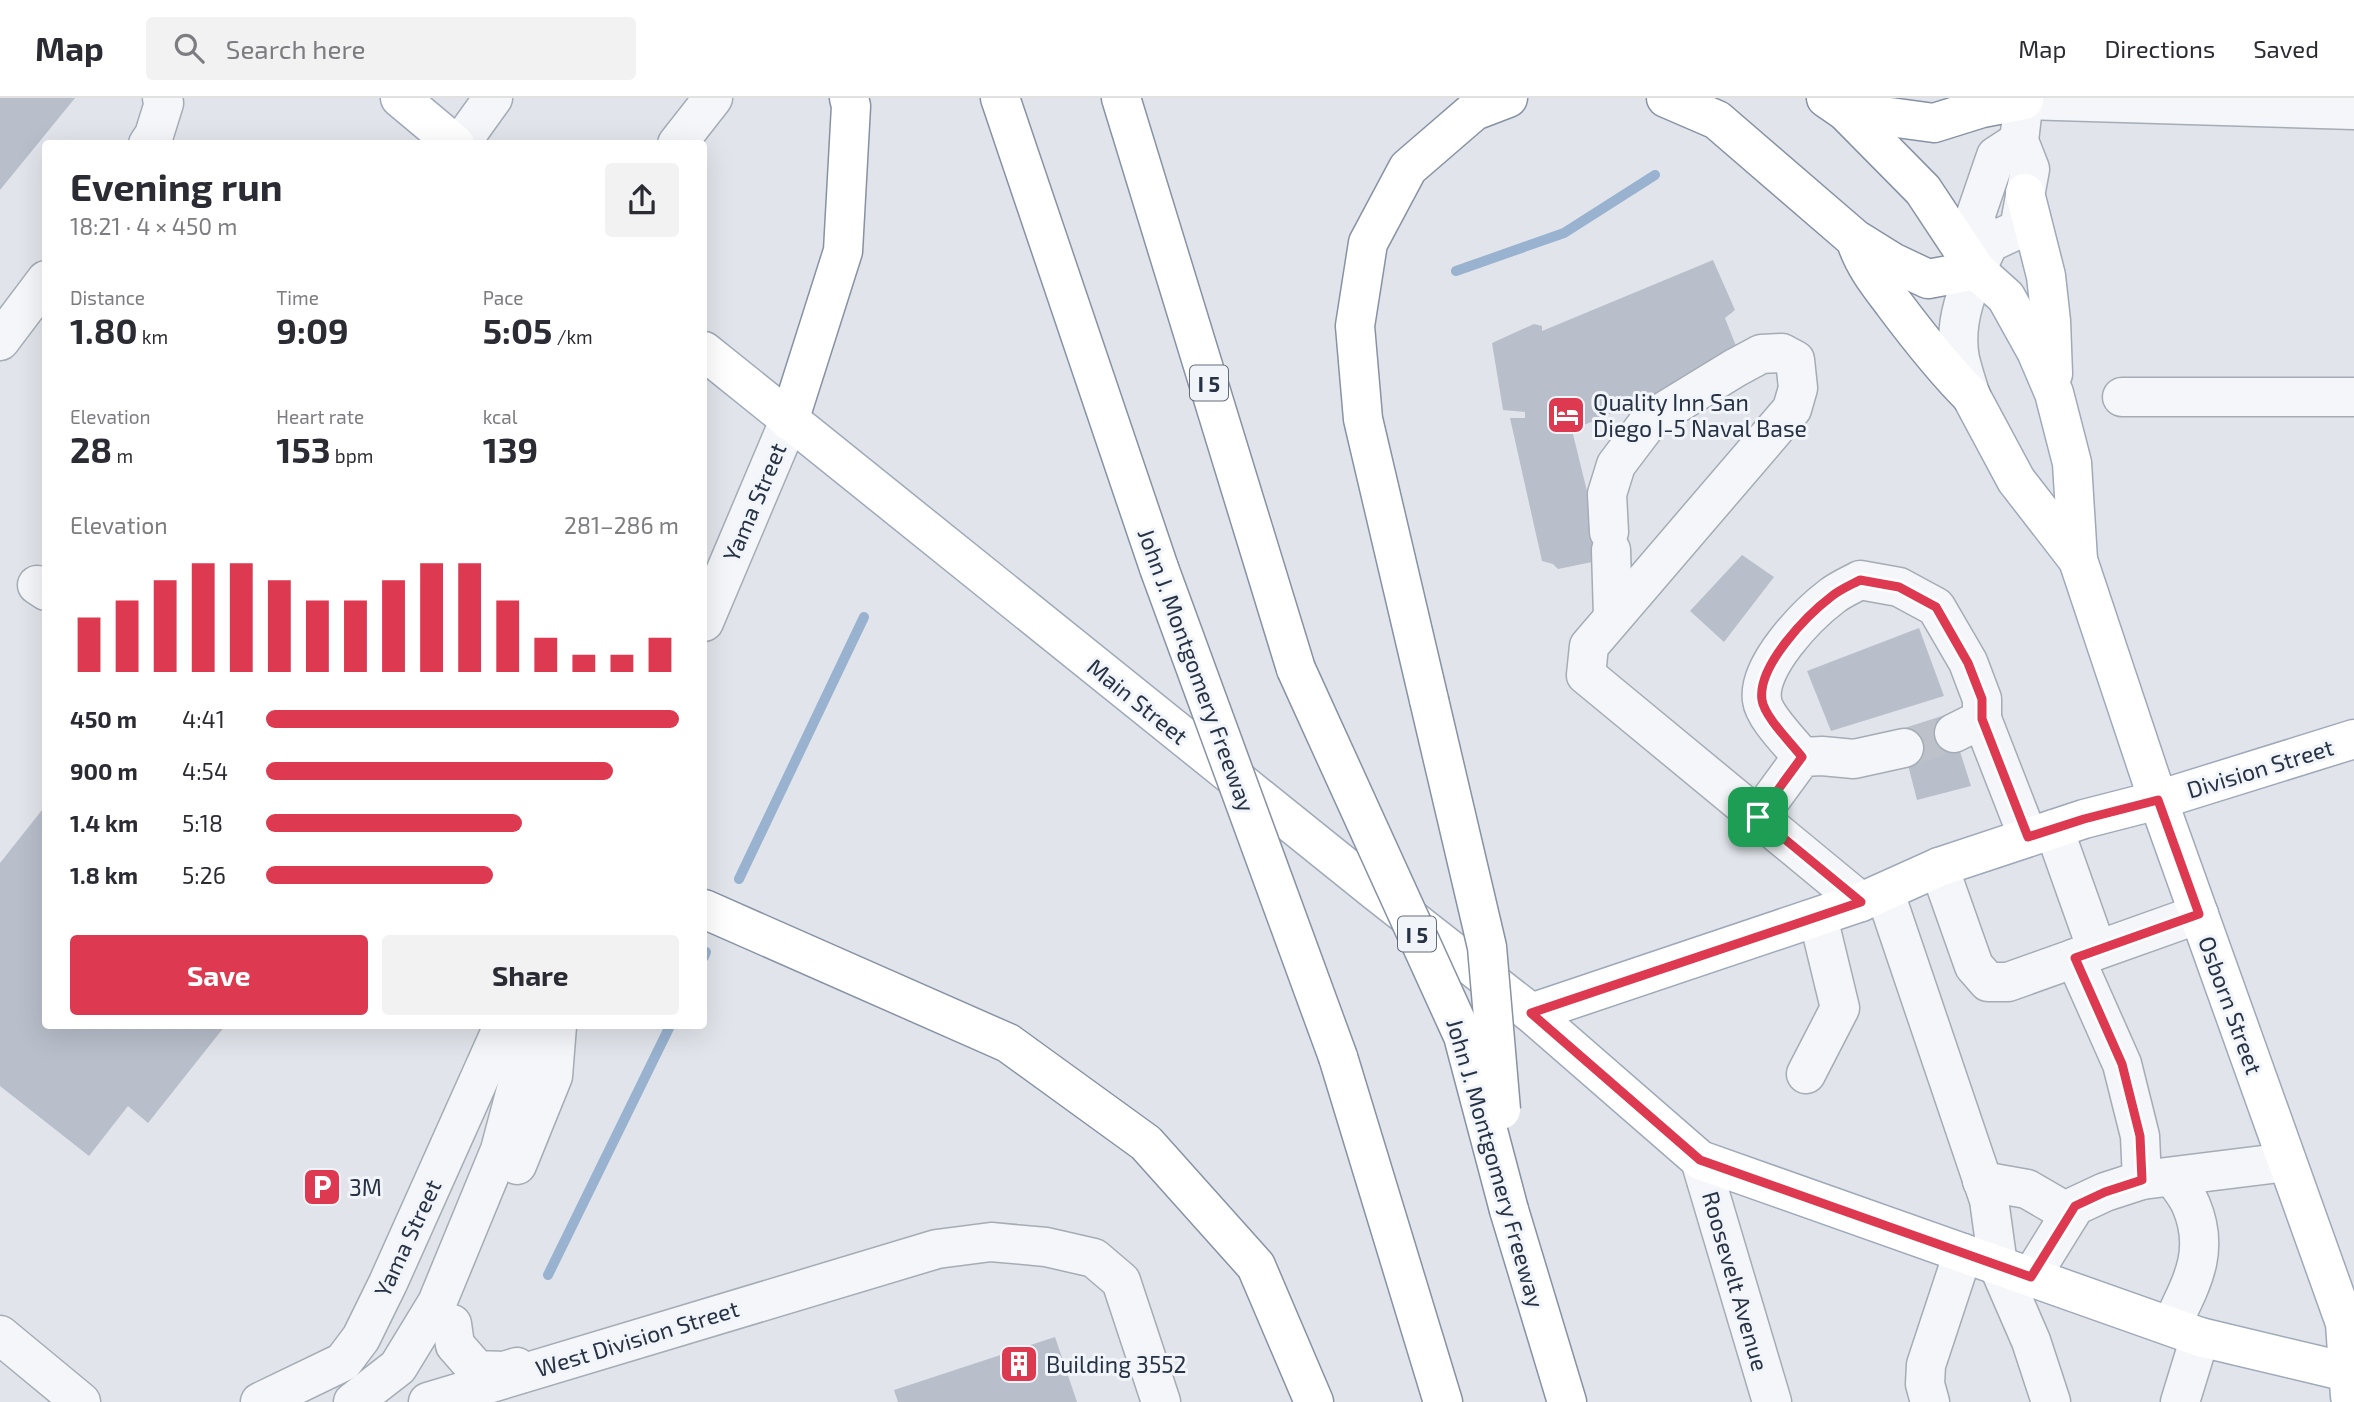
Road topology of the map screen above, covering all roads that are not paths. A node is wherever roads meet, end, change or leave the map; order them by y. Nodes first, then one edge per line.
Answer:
1 (162, 98) edge
2 (400, 98) edge
3 (493, 98) edge
4 (713, 98) edge
5 (849, 98) edge
6 (1000, 98) edge
7 (1121, 98) edge
8 (1508, 98) edge
9 (1666, 98) edge
10 (2024, 99) edge
11 (1836, 104) edge
12 (2354, 110) edge
13 (151, 140) edge
14 (452, 140) edge
15 (460, 140) edge
16 (680, 140) edge
17 (2019, 141) junction
18 (2025, 193) junction
19 (1855, 239) junction
20 (1982, 257) junction
21 (42, 285) edge
22 (0, 341) edge
23 (707, 353) edge
24 (2054, 393) junction
25 (1971, 396) junction
26 (2122, 397) dead end
27 (2354, 397) edge
28 (789, 421) junction
29 (2078, 560) junction
30 (707, 615) edge
31 (1613, 617) junction
32 (2354, 738) edge
33 (1904, 748) tunnel mouth
34 (1802, 757) junction
35 (2158, 800) junction
36 (1758, 817) junction
37 (2041, 833) junction
38 (1939, 867) junction
39 (1873, 898) junction
40 (707, 910) edge
41 (2199, 914) junction
42 (1818, 917) junction
43 (2086, 954) junction
44 (1531, 1013) junction
45 (502, 1029) edge
46 (520, 1029) edge
47 (540, 1029) edge
48 (557, 1029) edge
49 (1806, 1074) dead end
50 (1700, 1160) junction
51 (2287, 1162) junction
52 (2157, 1178) junction
53 (1982, 1181) junction
54 (1509, 1210) junction
55 (2070, 1214) junction
56 (1998, 1265) junction
57 (2349, 1321) edge
58 (452, 1324) junction
59 (2185, 1331) junction
60 (0, 1335) edge
61 (627, 1341) junction
62 (2351, 1385) edge
63 (81, 1402) edge
64 (260, 1402) edge
65 (297, 1402) edge
66 (353, 1402) edge
67 (403, 1402) edge
68 (428, 1402) edge
69 (1161, 1402) edge
70 (1314, 1402) edge
71 (1443, 1402) edge
72 (1567, 1402) edge
73 (1772, 1402) edge
74 (1930, 1402) edge
75 (2051, 1402) edge
76 (2180, 1402) edge

1 - 13 street
2 - 14 main road
3 - 15 street
4 - 16 street
5 - 28 main road
6 - 71 main road, John J. Montgomery Freeway, bridge
7 - 54 main road, John J. Montgomery Freeway / I 5, bridge
8 - 54 main road, bridge
9 - 19 main road
10 - 11 main road
10 - 12 street
10 - 17 street
11 - 20 main road
17 - 18 street
17 - 20 street, Osborn Street
18 - 20 street
18 - 24 main road
19 - 20 main road
19 - 25 main road
20 - 24 main road, Osborn Street
20 - 25 street, Osborn Street
21 - 22 street
23 - 28 main road, Main Street
24 - 29 main road, Osborn Street
25 - 29 main road, Osborn Street
26 - 27 street
28 - 30 street, Yama Street
28 - 44 main road, Main Street
29 - 35 main road, Osborn Street
31 - 31 street
31 - 36 street
32 - 35 main road, Division Street
33 - 34 street
34 - 36 street
34 - 37 street
35 - 37 main road, Division Street
35 - 41 main road, Osborn Street
36 - 39 street
37 - 38 main road, Division Street
37 - 43 street
38 - 39 main road, Division Street
38 - 43 street
39 - 42 main road, Division Street
39 - 53 street
40 - 70 main road
41 - 43 street
41 - 51 main road, Osborn Street
42 - 44 main road, Division Street
42 - 49 street
43 - 52 street
44 - 50 main road, Main Street
45 - 64 street, Yama Street
46 - 65 street
47 - 66 street
48 - 58 street
50 - 56 main road
50 - 73 street, Roosevelt Avenue
51 - 52 street
51 - 57 main road, Osborn Street
52 - 55 street
52 - 59 street
53 - 55 street
53 - 56 street
54 - 72 main road, John J. Montgomery Freeway / I 5
55 - 56 street
56 - 59 main road
56 - 74 street
56 - 75 street
57 - 62 main road, Osborn Street
58 - 61 street
58 - 67 street
59 - 62 main road
59 - 76 street
60 - 63 street
61 - 68 street, West Division Street
61 - 69 street, West Division Street

